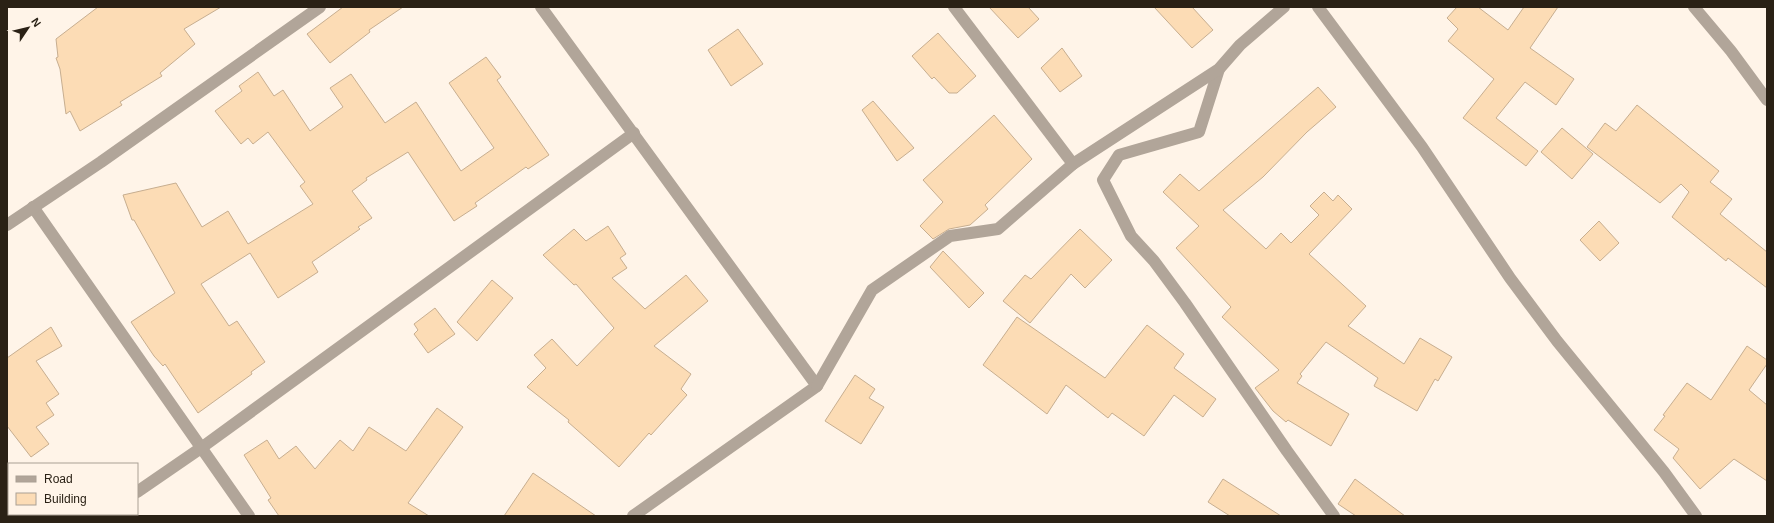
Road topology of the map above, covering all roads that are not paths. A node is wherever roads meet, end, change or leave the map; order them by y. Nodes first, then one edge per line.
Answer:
1 (320, 7) edge
2 (541, 7) edge
3 (954, 7) edge
4 (1284, 7) edge
5 (1318, 7) edge
6 (1694, 7) edge
7 (1219, 69) junction
8 (1767, 100) edge
9 (634, 134) junction
10 (1073, 164) junction
11 (33, 207) junction
12 (7, 225) edge
13 (817, 386) junction
14 (201, 448) junction
15 (138, 491) edge
16 (249, 516) edge
17 (632, 516) edge
18 (1334, 516) edge
19 (1696, 516) edge

1 - 11 street
2 - 9 street
3 - 10 street
4 - 7 street
5 - 19 street
6 - 8 street
7 - 10 street
7 - 18 street
9 - 13 street
9 - 14 street
10 - 13 street
11 - 12 street
11 - 14 street
13 - 17 street
14 - 15 street
14 - 16 street

